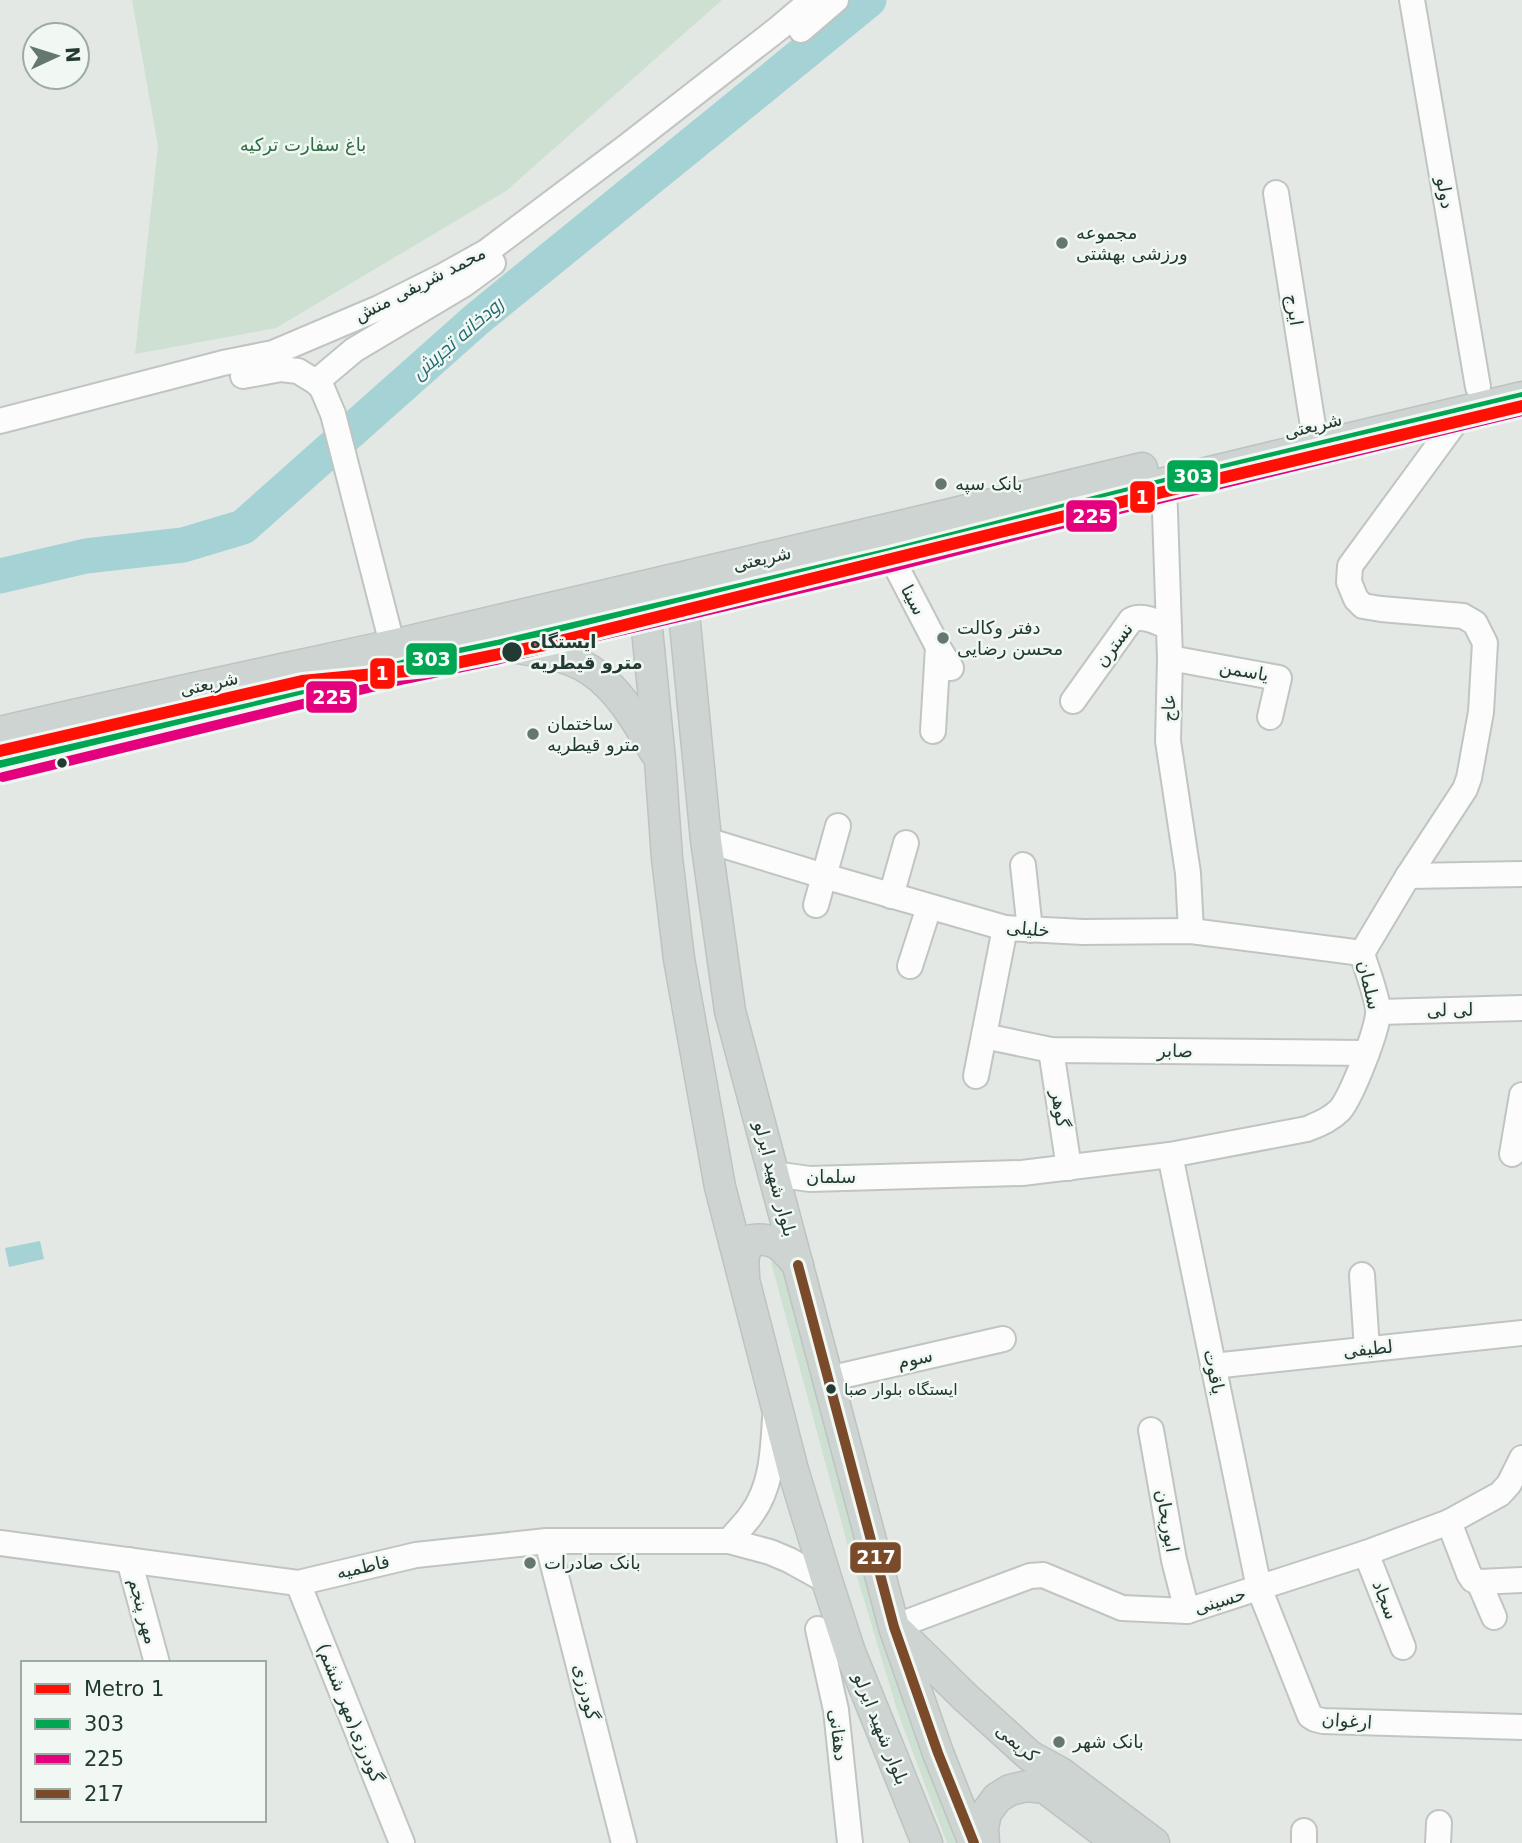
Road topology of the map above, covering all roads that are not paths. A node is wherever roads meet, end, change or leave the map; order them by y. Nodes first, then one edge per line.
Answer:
1 (812, 0) edge
2 (836, 0) edge
3 (1412, 0) edge
4 (1276, 193) dead end
5 (277, 361) junction
6 (323, 376) junction
7 (1522, 376) edge
8 (1522, 397) edge
9 (1472, 398) junction
10 (0, 421) edge
11 (1313, 426) junction
12 (0, 434) edge
13 (1164, 483) junction
14 (889, 554) junction
15 (679, 590) junction
16 (643, 598) junction
17 (1169, 626) junction
18 (397, 643) junction
19 (497, 645) junction
20 (1170, 658) junction
21 (1073, 701) dead end
22 (1270, 717) dead end
23 (933, 731) dead end
24 (0, 732) edge
25 (660, 760) junction
26 (0, 763) edge
27 (838, 826) dead end
28 (706, 840) junction
29 (906, 843) dead end
30 (1023, 865) dead end
31 (1522, 874) edge
32 (824, 876) junction
33 (1408, 876) junction
34 (891, 896) junction
35 (816, 905) dead end
36 (929, 907) junction
37 (1005, 928) junction
38 (1030, 930) junction
39 (1191, 931) junction
40 (1362, 953) junction
41 (911, 966) dead end
42 (1522, 1008) edge
43 (1379, 1012) junction
44 (984, 1036) junction
45 (1051, 1049) junction
46 (1367, 1053) junction
47 (976, 1076) dead end
48 (1522, 1095) edge
49 (1512, 1154) dead end
50 (1170, 1155) junction
51 (1069, 1168) junction
52 (773, 1174) junction
53 (798, 1265) junction
54 (1363, 1275) dead end
55 (744, 1282) junction
56 (1522, 1333) edge
57 (1003, 1339) dead end
58 (1367, 1349) junction
59 (1213, 1366) junction
60 (828, 1379) junction
61 (776, 1407) junction
62 (1151, 1430) dead end
63 (1522, 1458) edge
64 (1449, 1522) junction
65 (547, 1541) junction
66 (729, 1541) junction
67 (0, 1544) edge
68 (1366, 1553) junction
69 (129, 1560) junction
70 (1522, 1580) edge
71 (827, 1581) junction
72 (1479, 1582) junction
73 (298, 1583) junction
74 (1259, 1588) junction
75 (1186, 1611) junction
76 (1494, 1618) dead end
77 (894, 1627) junction
78 (818, 1629) dead end
79 (1403, 1647) dead end
80 (156, 1661) edge
81 (1522, 1727) edge
82 (402, 1843) edge
83 (624, 1843) edge
84 (850, 1843) edge
85 (927, 1843) edge
86 (974, 1843) edge
87 (984, 1843) edge
88 (1118, 1843) edge
89 (1154, 1843) edge

1 - 5 street, محمد شریفی منش
2 - 6 street, محمد شریفی منش
3 - 9 street, دولو
4 - 11 street, ایرج
5 - 6 street
5 - 10 street, محمد شریفی منش
5 - 12 street, محمد شریفی منش
6 - 18 street
7 - 9 main road, شریعتی
8 - 9 main road, شریعتی
9 - 11 main road, شریعتی
9 - 13 main road, شریعتی
9 - 33 street, سلمان
11 - 15 main road, شریعتی
13 - 14 main road, شریعتی
13 - 17 street, عاج
14 - 15 main road, شریعتی
14 - 23 street, سینا
15 - 16 main road, شریعتی
15 - 28 main road, بلوار شهید ایرلو
16 - 18 main road, شریعتی
16 - 19 main road, شریعتی
16 - 25 main road, بلوار شهید ایرلو
17 - 20 street, عاج
17 - 21 street, نسترن
18 - 24 main road, شریعتی
19 - 25 main road
19 - 26 main road, شریعتی
20 - 22 street, یاسمن
20 - 39 street, عاج
25 - 55 main road, بلوار شهید ایرلو
27 - 32 street
28 - 32 street, خلیلی
28 - 52 main road, بلوار شهید ایرلو
29 - 34 street
30 - 38 street
31 - 33 street
32 - 34 street, خلیلی
32 - 35 street
33 - 40 street, سلمان
34 - 36 street, خلیلی
36 - 37 street, خلیلی
36 - 41 street
37 - 38 street, خلیلی
37 - 44 street
38 - 39 street, خلیلی
39 - 40 street, خلیلی
40 - 43 street, سلمان
42 - 43 street, لی لی
43 - 46 street, سلمان
44 - 45 street, صابر
44 - 47 street
45 - 46 street, صابر
45 - 51 street, گوهر
46 - 50 street, سلمان
48 - 49 street
50 - 51 street, سلمان
50 - 59 street, یاقوت
51 - 52 street, سلمان
52 - 53 main road, بلوار شهید ایرلو
53 - 55 main road
53 - 60 main road, بلوار شهید ایرلو
54 - 58 street
55 - 61 main road, بلوار شهید ایرلو
56 - 58 street, لطیفی
57 - 60 street, سوم
58 - 59 street, لطیفی
59 - 74 street, یاقوت
60 - 77 main road, بلوار شهید ایرلو
61 - 66 street
61 - 71 main road, بلوار شهید ایرلو
62 - 75 street, ابوریحان
63 - 64 street, حسینی
64 - 68 street, حسینی
64 - 72 street
65 - 66 street, فاطمیه
65 - 73 street, فاطمیه
65 - 83 street, گودرزی
66 - 71 street, فاطمیه
67 - 69 street, فاطمیه
68 - 74 street, حسینی
68 - 79 street, سجاد
69 - 73 street, فاطمیه
69 - 80 street, مهر پنجم
70 - 72 street
71 - 85 main road, بلوار شهید ایرلو
72 - 76 street
73 - 82 street, گودرزی(مهر ششم)
74 - 75 street, حسینی
74 - 81 street, ارغوان
75 - 77 street, حسینی
77 - 86 main road, بلوار شهید ایرلو
77 - 89 main road, کریمی
78 - 84 street, دهقانی
87 - 88 main road, کریمی

